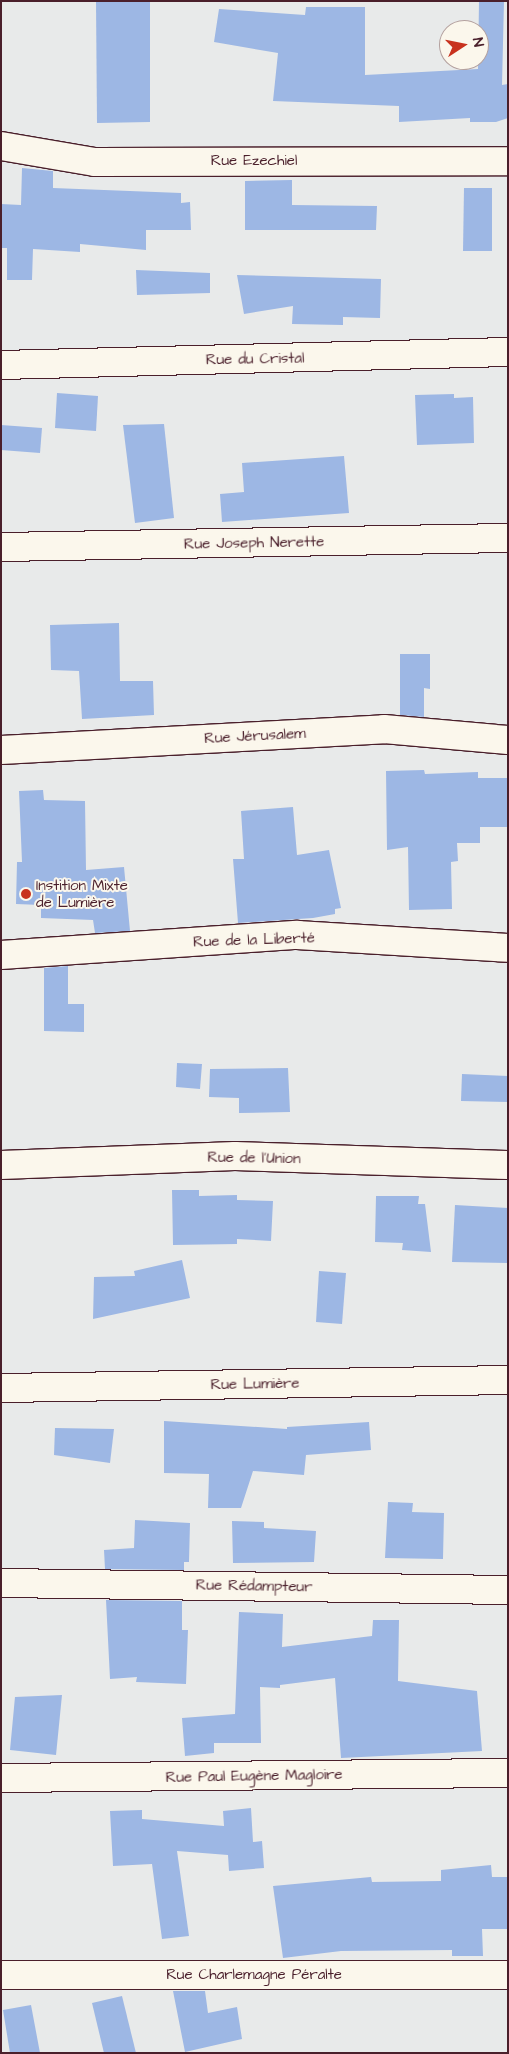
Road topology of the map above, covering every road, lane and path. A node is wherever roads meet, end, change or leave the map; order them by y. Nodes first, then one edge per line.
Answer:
1 (1, 146) edge
2 (508, 161) edge
3 (508, 352) edge
4 (1, 365) edge
5 (508, 538) edge
6 (1, 547) edge
7 (508, 740) edge
8 (1, 750) edge
9 (508, 948) edge
10 (1, 955) edge
11 (1, 1165) edge
12 (508, 1165) edge
13 (508, 1380) edge
14 (1, 1388) edge
15 (1, 1582) edge
16 (508, 1590) edge
17 (508, 1773) edge
18 (1, 1778) edge
19 (1, 1975) edge
20 (508, 1975) edge

1 - 2 street, Rue Ezechiel
3 - 4 street, Rue du Cristal
5 - 6 street, Rue Joseph Nerette
7 - 8 street, Rue Jérusalem
9 - 10 street, Rue de la Liberté
11 - 12 street, Rue de l'Union
13 - 14 street, Rue Lumière
15 - 16 street, Rue Rédampteur
17 - 18 street, Rue Paul Eugène Magloire
19 - 20 street, Rue Charlemagne Péralte

